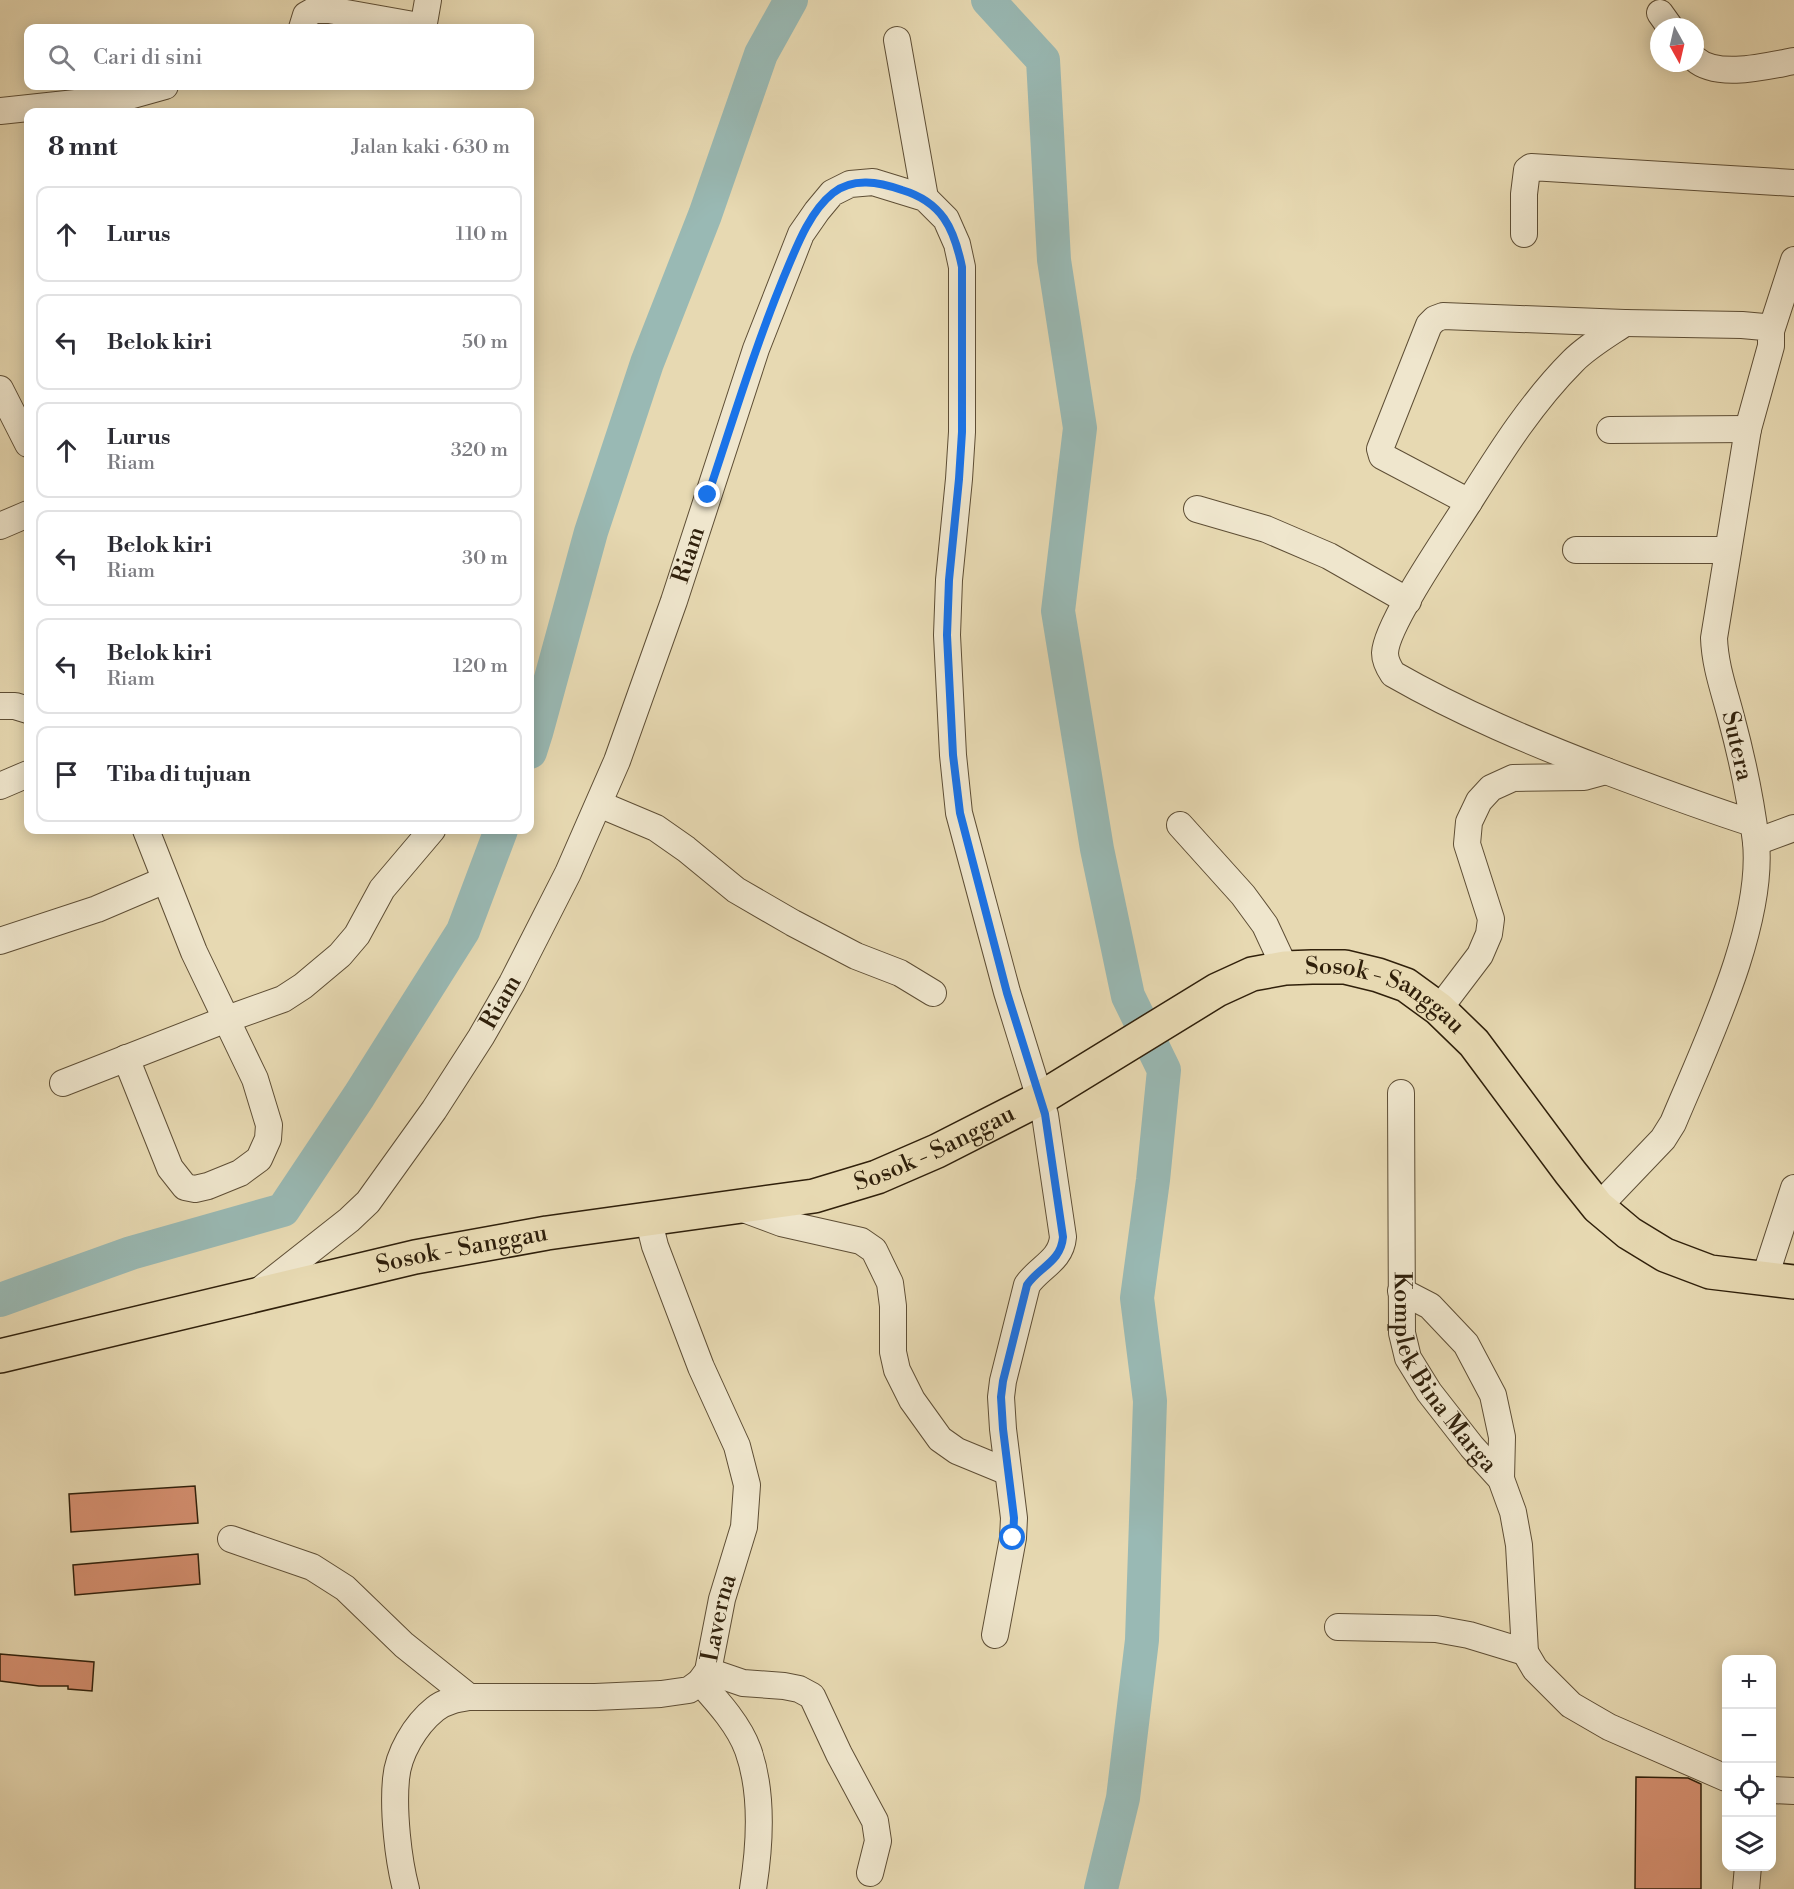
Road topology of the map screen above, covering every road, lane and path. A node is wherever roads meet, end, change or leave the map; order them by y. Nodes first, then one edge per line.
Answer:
1 (428, 0) edge
2 (303, 24) edge
3 (408, 24) edge
4 (422, 24) edge
5 (897, 40) dead end
6 (1794, 61) edge
7 (1704, 64) edge
8 (151, 90) edge
9 (24, 108) edge
10 (28, 108) edge
11 (0, 111) edge
12 (1794, 183) edge
13 (925, 198) junction
14 (1524, 234) dead end
15 (1794, 260) edge
16 (1624, 323) junction
17 (1772, 331) junction
18 (0, 389) edge
19 (1748, 429) junction
20 (1610, 430) dead end
21 (24, 436) edge
22 (1469, 502) junction
23 (1197, 509) dead end
24 (24, 516) edge
25 (0, 526) edge
26 (1576, 550) dead end
27 (1728, 550) junction
28 (1408, 601) junction
29 (0, 706) edge
30 (24, 709) edge
31 (1606, 771) junction
32 (24, 776) edge
33 (0, 786) edge
34 (599, 804) junction
35 (1180, 825) dead end
36 (1794, 828) edge
37 (1754, 832) junction
38 (148, 834) edge
39 (429, 834) edge
40 (165, 880) junction
41 (0, 941) edge
42 (1285, 968) junction
43 (933, 993) dead end
44 (1439, 1009) junction
45 (227, 1019) junction
46 (126, 1058) junction
47 (63, 1083) dead end
48 (1401, 1093) dead end
49 (1041, 1098) junction
50 (1794, 1188) edge
51 (738, 1207) junction
52 (1598, 1207) junction
53 (648, 1218) junction
54 (1779, 1281) edge
55 (1401, 1291) junction
56 (252, 1296) junction
57 (0, 1356) edge
58 (1008, 1472) junction
59 (1501, 1479) junction
60 (231, 1539) dead end
61 (1338, 1627) dead end
62 (994, 1635) dead end
63 (1525, 1652) junction
64 (704, 1676) junction
65 (470, 1697) junction
66 (1722, 1776) edge
67 (1776, 1790) edge
68 (1794, 1791) edge
69 (1748, 1871) edge
70 (870, 1873) dead end
71 (406, 1889) edge
72 (753, 1889) edge
73 (1746, 1889) edge

1 - 4 street
2 - 3 street
5 - 13 street
6 - 7 street
8 - 10 street
9 - 11 street
12 - 14 street
13 - 34 street, Riam
13 - 49 street, Riam
15 - 17 street, Sutera
16 - 17 street
16 - 22 street
16 - 22 street
17 - 19 street, Sutera
18 - 21 street
19 - 20 street
19 - 27 street, Sutera
22 - 28 street
23 - 28 street
24 - 25 street
26 - 27 street
27 - 37 street, Sutera
28 - 31 street
29 - 30 street
31 - 37 street
31 - 44 street
32 - 33 street
34 - 43 street
34 - 56 street, Riam
35 - 42 street
36 - 37 street
37 - 52 street, Sutera
38 - 40 street
39 - 45 street
40 - 41 street
40 - 45 street
42 - 44 highway, Sosok - Sanggau
42 - 49 highway, Sosok - Sanggau
44 - 52 highway, Sosok - Sanggau
45 - 46 street
45 - 46 street
46 - 47 street
48 - 55 street, Komplek Bina Marga
49 - 51 highway, Sosok - Sanggau
49 - 58 street, Riam
50 - 54 street
51 - 53 highway, Sosok - Sanggau
51 - 58 street
52 - 54 highway, Sosok - Sanggau
53 - 56 highway, Sosok - Sanggau
53 - 64 street, Laverna
55 - 59 street, Komplek Bina Marga
55 - 59 street
56 - 57 highway, Sosok - Sanggau
58 - 62 street, Riam
59 - 63 street, Komplek Bina Marga
60 - 65 street
61 - 63 street
63 - 66 street
64 - 65 street, Laverna
64 - 70 street
64 - 72 street
65 - 71 street, Laverna
67 - 68 street
69 - 73 street

